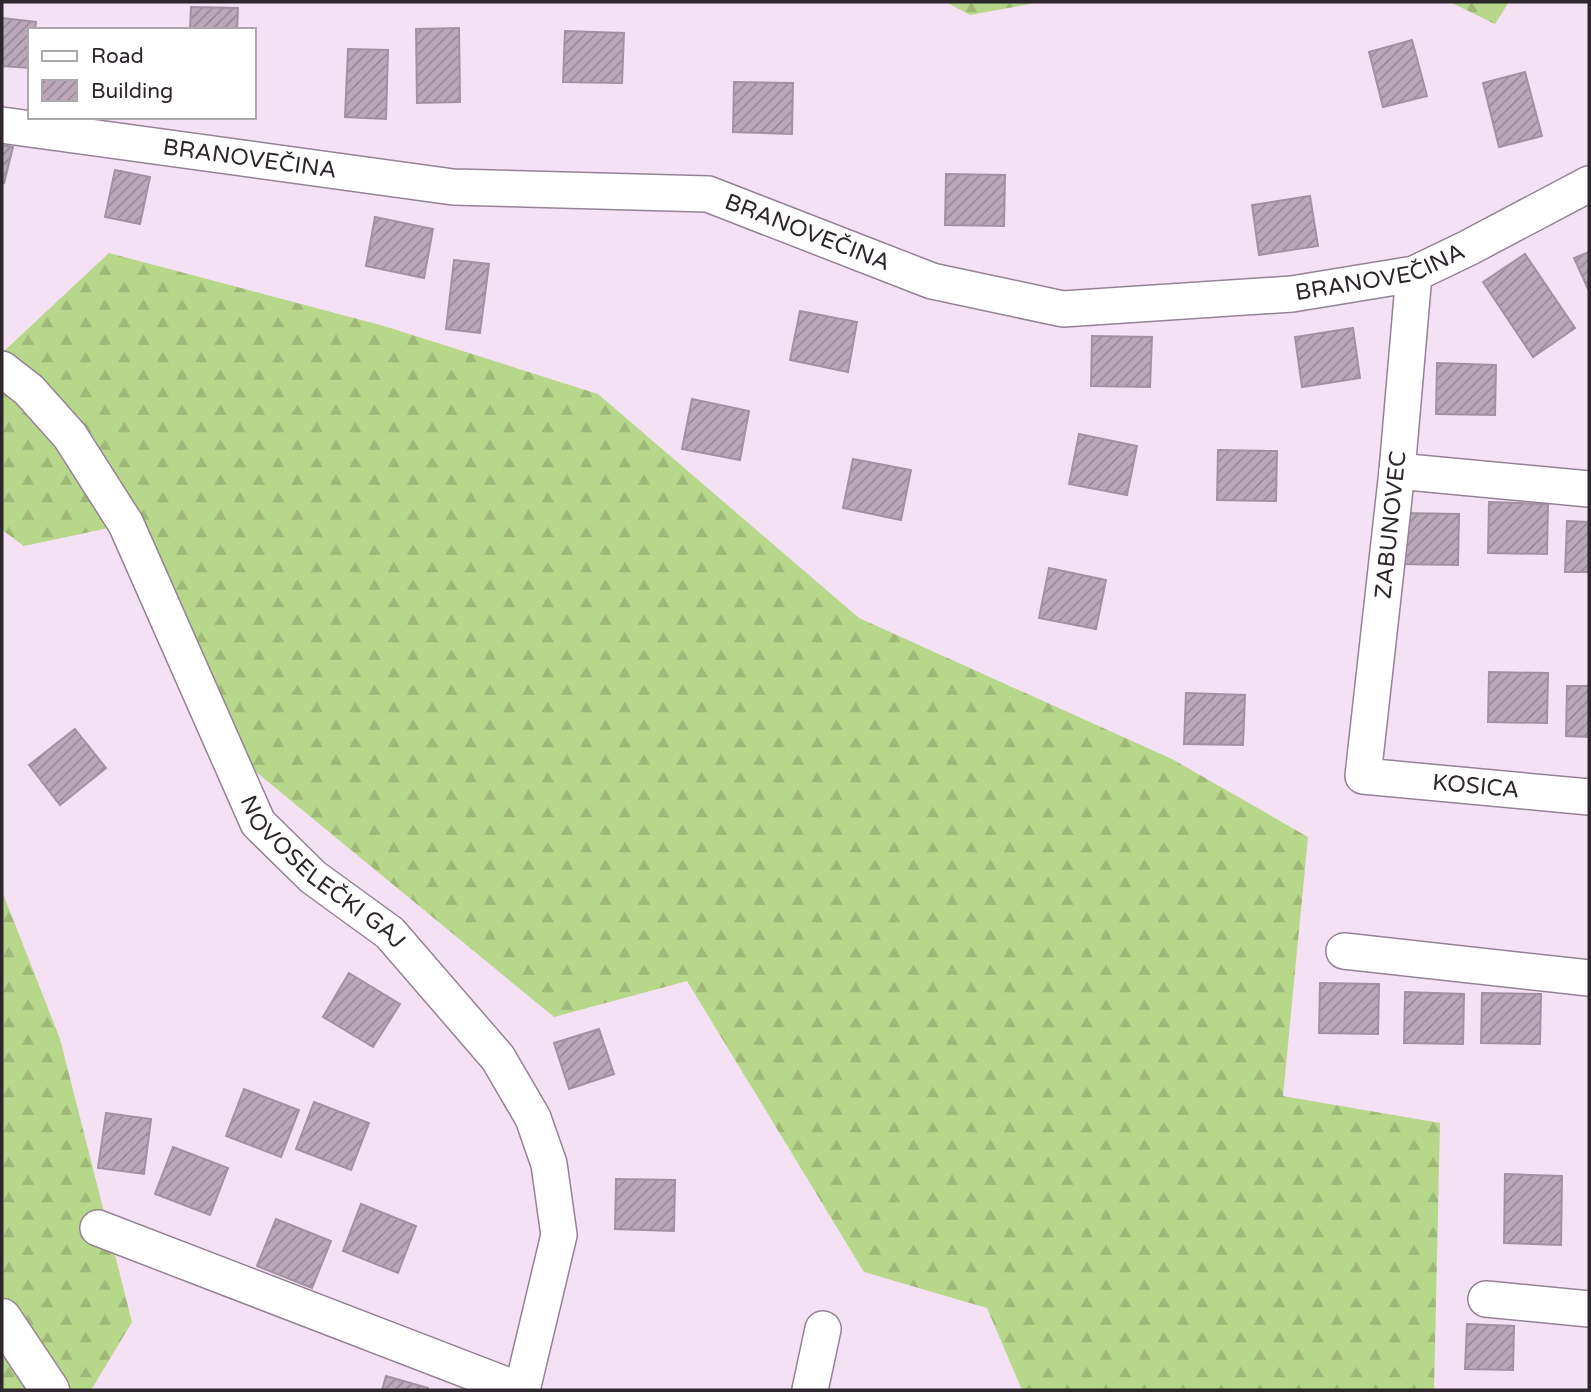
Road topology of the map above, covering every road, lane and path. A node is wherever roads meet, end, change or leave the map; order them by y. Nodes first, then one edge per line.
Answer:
1 (2, 125) edge
2 (1589, 184) edge
3 (1414, 274) junction
4 (2, 369) edge
5 (1397, 471) junction
6 (1589, 489) edge
7 (1363, 776) joint
8 (1589, 797) edge
9 (1344, 951) dead end
10 (1589, 978) edge
11 (97, 1228) dead end
12 (1486, 1299) dead end
13 (1589, 1309) edge
14 (2, 1318) edge
15 (822, 1329) dead end
16 (50, 1390) edge
17 (520, 1390) edge
18 (810, 1390) edge

1 - 3 street, BRANOVEČINA
2 - 3 street, BRANOVEČINA
3 - 5 street, ZABUNOVEC
4 - 17 street, NOVOSELEČKI GAJ
5 - 6 street
5 - 7 street, ZABUNOVEC
7 - 8 street, KOSICA
9 - 10 street
11 - 17 street
12 - 13 street
14 - 16 street
15 - 18 street

